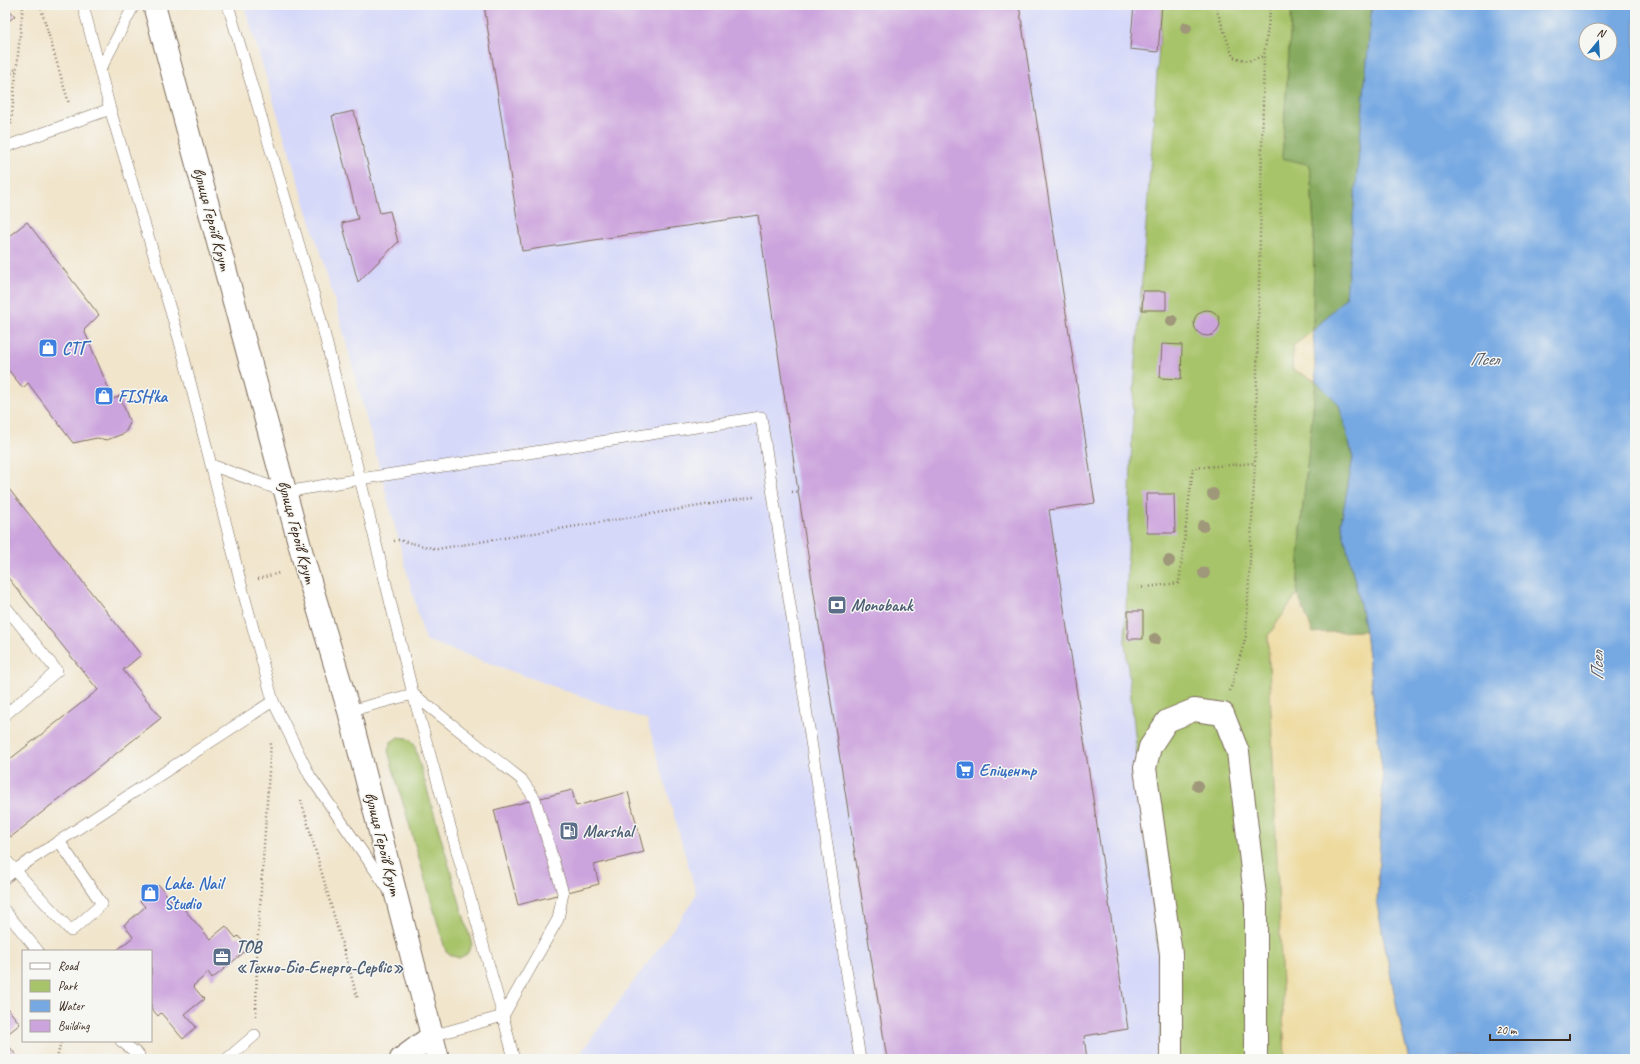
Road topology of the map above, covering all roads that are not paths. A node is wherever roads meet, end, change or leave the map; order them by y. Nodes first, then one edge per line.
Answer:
1 (82, 5) edge
2 (134, 5) edge
3 (154, 5) edge
4 (228, 5) edge
5 (100, 70) junction
6 (110, 109) junction
7 (7, 147) edge
8 (211, 465) junction
9 (360, 479) junction
10 (286, 492) junction
11 (5, 606) edge
12 (413, 694) junction
13 (273, 701) junction
14 (349, 711) junction
15 (5, 715) edge
16 (59, 841) junction
17 (5, 859) edge
18 (15, 870) junction
19 (5, 878) edge
20 (397, 903) junction
21 (5, 911) edge
22 (37, 950) edge
23 (503, 1016) junction
24 (255, 1035) road end
25 (432, 1036) junction
26 (122, 1042) edge
27 (139, 1055) dead end
28 (227, 1059) edge
29 (401, 1059) edge
30 (438, 1059) edge
31 (514, 1059) edge
32 (860, 1059) edge
33 (1171, 1059) edge
34 (1256, 1059) edge

1 - 5 lane
2 - 5 lane
3 - 10 main road, вулиця Героїв Крут
4 - 9 lane
5 - 6 lane
6 - 7 lane
6 - 8 lane
8 - 10 lane
8 - 13 lane
9 - 10 lane
9 - 12 lane
9 - 32 lane
10 - 14 main road, вулиця Героїв Крут
11 - 15 lane
12 - 14 lane
12 - 23 lane
12 - 23 lane
13 - 16 lane
13 - 20 lane
14 - 20 main road, вулиця Героїв Крут
16 - 18 lane
16 - 18 lane
17 - 18 lane
18 - 19 lane
20 - 25 main road, вулиця Героїв Крут
21 - 22 lane
23 - 25 lane
23 - 31 lane
24 - 28 lane
25 - 29 main road
25 - 30 main road, вулиця Героїв Крут
26 - 27 lane
33 - 34 main road

